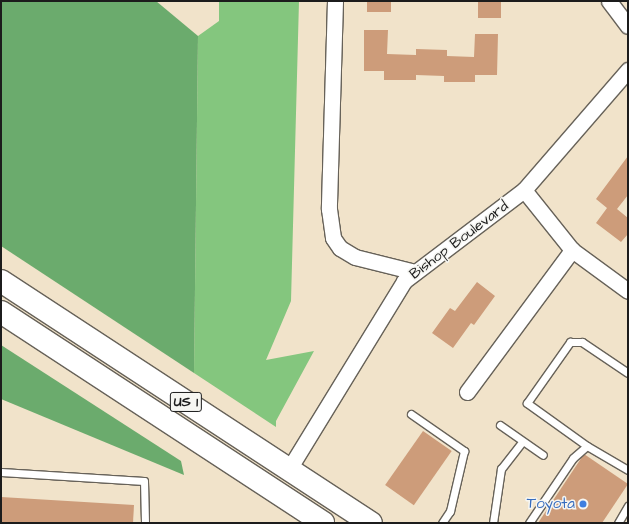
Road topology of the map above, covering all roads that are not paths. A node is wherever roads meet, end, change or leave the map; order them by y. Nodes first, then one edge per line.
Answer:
1 (336, 1) edge
2 (609, 1) edge
3 (628, 26) edge
4 (628, 70) edge
5 (524, 190) junction
6 (572, 250) junction
7 (415, 272) junction
8 (1, 281) edge
9 (628, 291) edge
10 (1, 312) edge
11 (628, 373) edge
12 (467, 392) dead end
13 (411, 414) dead end
14 (500, 425) dead end
15 (522, 442) junction
16 (586, 446) junction
17 (543, 455) dead end
18 (289, 469) junction
19 (628, 470) edge
20 (1, 472) edge
21 (628, 506) edge
22 (144, 523) edge
23 (323, 523) edge
24 (371, 523) edge
25 (442, 523) edge
26 (493, 523) edge
27 (529, 523) edge
28 (618, 523) edge

1 - 7 street
2 - 3 street
4 - 5 street, Bishop Boulevard
5 - 6 street
5 - 7 street, Bishop Boulevard
6 - 9 street
6 - 12 street
7 - 18 street, Bishop Boulevard
8 - 18 highway, US 1
10 - 23 highway, US 1
11 - 16 lane
13 - 25 lane
14 - 15 lane
15 - 17 lane
15 - 26 lane
16 - 19 lane
16 - 27 lane
18 - 24 highway, US 1
20 - 22 lane
21 - 28 lane

